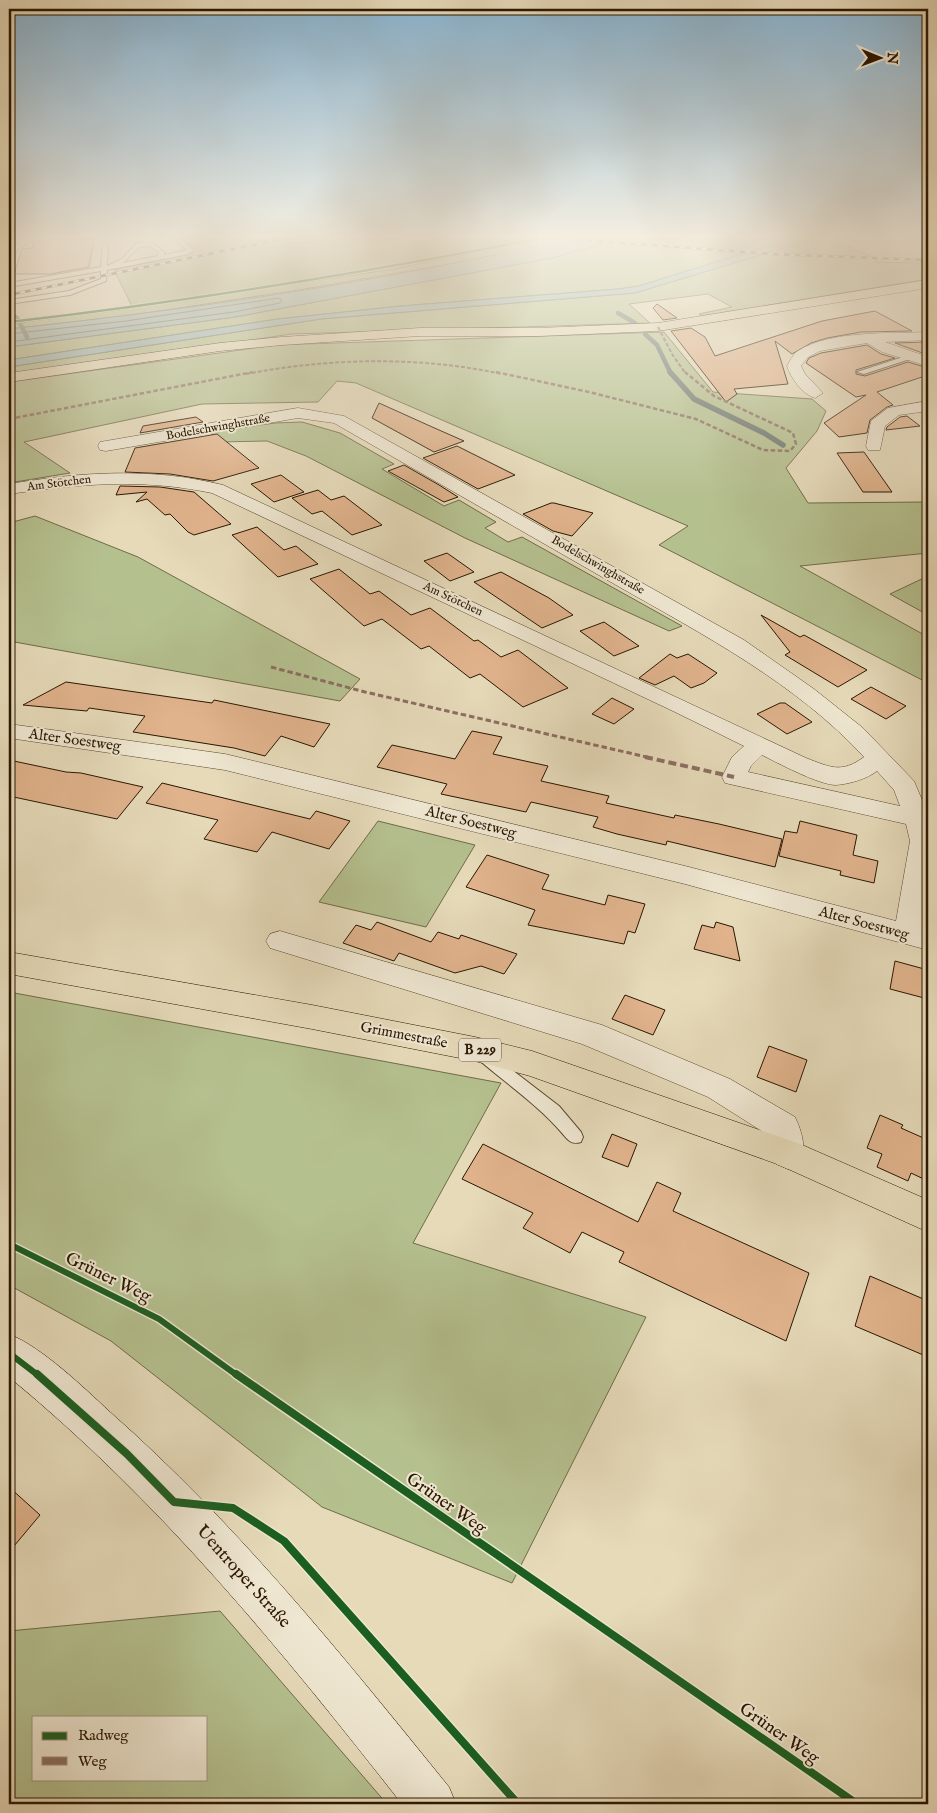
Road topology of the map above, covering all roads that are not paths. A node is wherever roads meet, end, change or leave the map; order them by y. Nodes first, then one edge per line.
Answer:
1 (679, 324) edge
2 (928, 336) edge
3 (869, 340) junction
4 (909, 358) junction
5 (928, 362) edge
6 (861, 372) dead end
7 (9, 378) edge
8 (815, 393) dead end
9 (925, 409) edge
10 (106, 446) dead end
11 (874, 446) dead end
12 (9, 489) edge
13 (9, 731) edge
14 (759, 745) junction
15 (879, 758) junction
16 (917, 818) junction
17 (918, 938) edge
18 (280, 940) dead end
19 (9, 963) edge
20 (475, 1049) junction
21 (574, 1137) dead end
22 (788, 1154) junction
23 (928, 1216) edge
24 (9, 1353) edge
25 (432, 1804) edge

1 - 7 main road
2 - 3 street
3 - 4 street
3 - 8 street
4 - 5 street
4 - 6 lane
9 - 11 street
10 - 15 street, Bodelschwinghstraße
12 - 14 street, Am Stötchen
13 - 17 street, Alter Soestweg
14 - 15 street, Am Stötchen
14 - 16 street
15 - 16 street, Bodelschwinghstraße
16 - 17 street, Bodelschwinghstraße
18 - 22 street
19 - 20 main road, Grimmestraße / B 229
20 - 21 lane
20 - 22 main road, Grimmestraße / B 229
22 - 23 main road, Grimmestraße / B 229
24 - 25 street, Uentroper Straße

